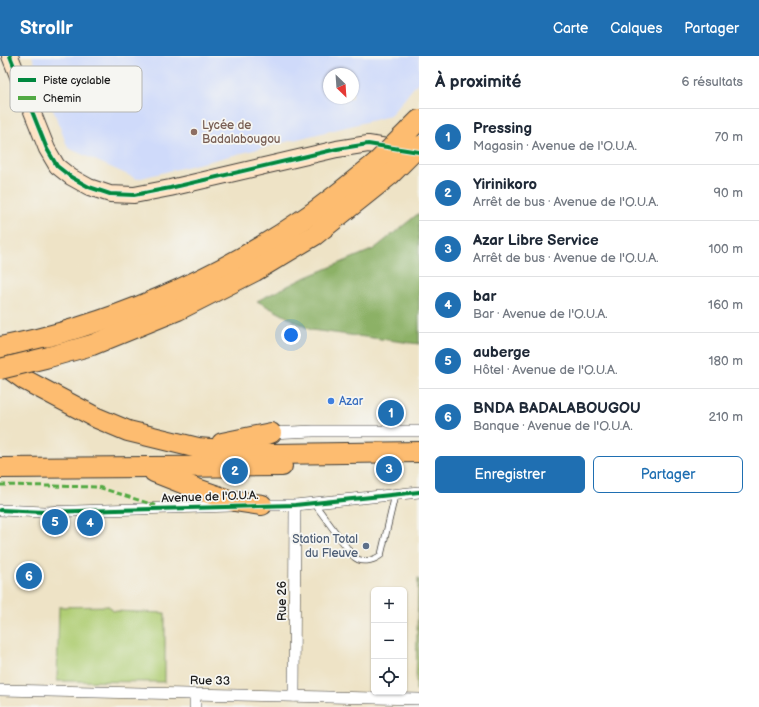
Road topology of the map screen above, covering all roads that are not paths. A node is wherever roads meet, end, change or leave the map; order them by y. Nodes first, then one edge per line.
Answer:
1 (10, 56) edge
2 (14, 66) edge
3 (32, 112) edge
4 (416, 132) edge
5 (419, 152) edge
6 (383, 168) junction
7 (0, 347) edge
8 (0, 362) edge
9 (0, 369) edge
10 (419, 431) edge
11 (271, 433) joint
12 (198, 448) junction
13 (419, 452) edge
14 (419, 465) edge
15 (0, 468) edge
16 (145, 468) junction
17 (419, 492) edge
18 (395, 495) junction
19 (314, 503) junction
20 (262, 505) junction
21 (295, 505) junction
22 (0, 510) edge
23 (0, 690) edge
24 (195, 694) junction
25 (294, 696) junction
26 (419, 699) edge
27 (195, 707) edge

1 - 2 street
3 - 5 street
4 - 6 highway, bridge
6 - 7 highway
6 - 9 highway, bridge
8 - 12 highway
10 - 11 street
11 - 12 highway
12 - 13 highway
14 - 16 highway
15 - 16 highway
16 - 20 highway
17 - 18 street, Avenue de l'O.U.A.
18 - 19 street, Avenue de l'O.U.A.
18 - 19 lane
19 - 21 street, Avenue de l'O.U.A.
20 - 21 street, Avenue de l'O.U.A.
20 - 22 street, Avenue de l'O.U.A.
21 - 25 street, Rue 26
23 - 24 street, Rue 33
24 - 25 street, Rue 33
24 - 27 street
25 - 26 street, Rue 33

